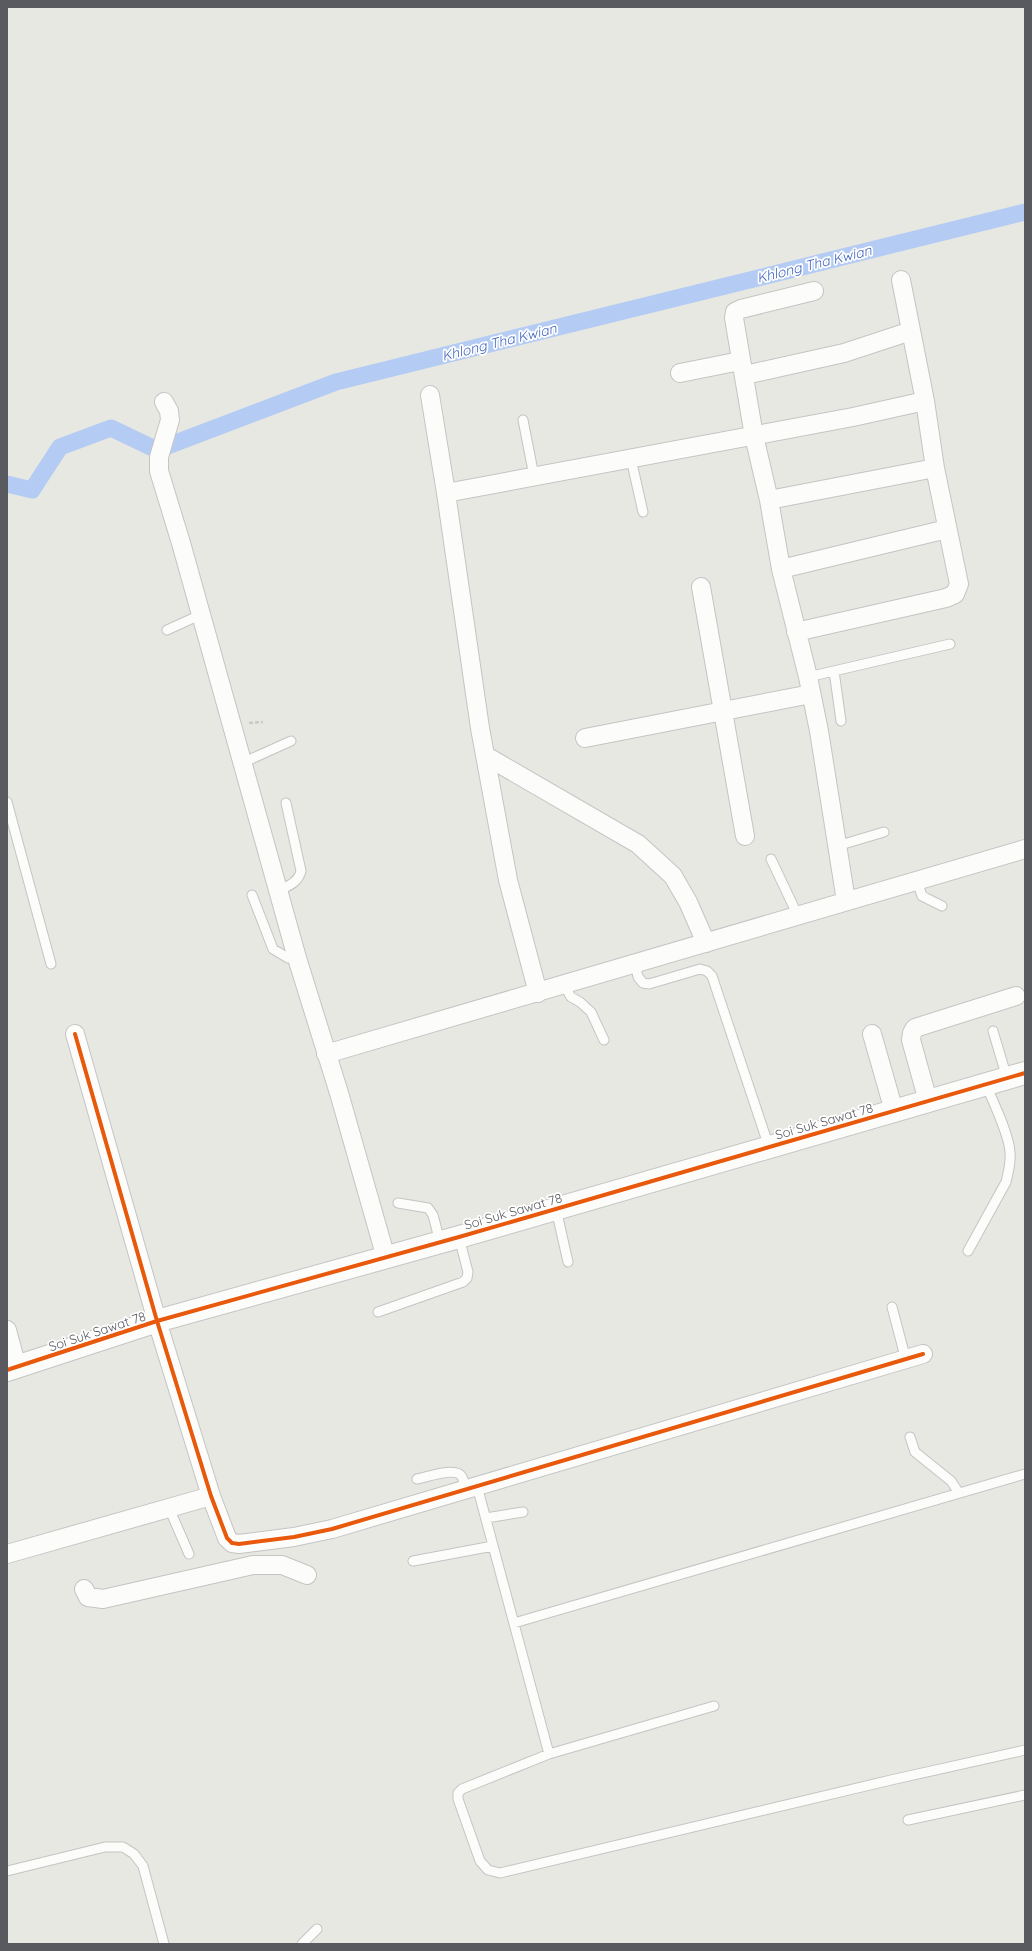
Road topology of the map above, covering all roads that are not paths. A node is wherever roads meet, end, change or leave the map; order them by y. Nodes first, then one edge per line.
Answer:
1 (901, 280) dead end
2 (814, 291) dead end
3 (911, 331) junction
4 (742, 368) junction
5 (680, 373) dead end
6 (430, 395) dead end
7 (925, 401) junction
8 (164, 402) dead end
9 (523, 420) dead end
10 (754, 436) junction
11 (631, 459) junction
12 (935, 468) junction
13 (534, 476) junction
14 (446, 493) junction
15 (769, 500) junction
16 (643, 512) dead end
17 (947, 529) junction
18 (781, 569) junction
19 (701, 586) dead end
20 (200, 615) junction
21 (167, 630) dead end
22 (796, 632) junction
23 (950, 644) dead end
24 (834, 671) junction
25 (808, 677) junction
26 (811, 694) junction
27 (723, 710) junction
28 (841, 721) dead end
29 (585, 738) dead end
30 (291, 741) dead end
31 (486, 756) junction
32 (242, 763) junction
33 (7, 802) edge
34 (286, 803) dead end
35 (884, 832) dead end
36 (745, 836) dead end
37 (837, 846) junction
38 (1025, 849) edge
39 (771, 859) dead end
40 (917, 881) junction
41 (278, 891) junction
42 (252, 895) dead end
43 (846, 902) junction
44 (942, 906) dead end
45 (798, 916) junction
46 (706, 943) junction
47 (297, 958) junction
48 (635, 963) junction
49 (52, 964) dead end
50 (564, 985) junction
51 (538, 993) junction
52 (1016, 996) dead end
53 (993, 1031) dead end
54 (76, 1034) dead end
55 (872, 1034) dead end
56 (604, 1040) dead end
57 (326, 1054) junction
58 (1016, 1075) edge
59 (986, 1083) junction
60 (928, 1101) junction
61 (894, 1111) junction
62 (769, 1148) junction
63 (398, 1203) dead end
64 (556, 1209) junction
65 (450, 1240) junction
66 (968, 1251) dead end
67 (386, 1258) junction
68 (568, 1262) dead end
69 (892, 1307) dead end
70 (378, 1312) dead end
71 (157, 1321) junction
72 (7, 1330) edge
73 (923, 1354) dead end
74 (906, 1360) junction
75 (12, 1369) edge
76 (910, 1437) dead end
77 (1025, 1474) edge
78 (417, 1479) dead end
79 (471, 1488) junction
80 (959, 1493) junction
81 (211, 1496) junction
82 (169, 1508) junction
83 (523, 1512) dead end
84 (486, 1518) junction
85 (232, 1543) junction
86 (493, 1546) junction
87 (7, 1554) edge
88 (189, 1554) dead end
89 (412, 1561) dead end
90 (231, 1569) junction
91 (307, 1575) dead end
92 (84, 1589) dead end
93 (514, 1624) junction
94 (714, 1706) dead end
95 (1025, 1750) edge
96 (549, 1754) junction
97 (1025, 1795) edge
98 (908, 1820) dead end
99 (7, 1871) edge
100 (317, 1929) dead end
101 (164, 1944) edge
102 (302, 1944) edge

1 - 3 street
2 - 4 street
3 - 4 street
3 - 7 street
4 - 5 street
4 - 10 street
6 - 14 street
7 - 10 street
7 - 12 street
8 - 20 street
9 - 13 lane
10 - 11 street
10 - 15 street
11 - 13 street
11 - 16 lane
12 - 15 street
12 - 17 street
13 - 14 street
14 - 31 street
15 - 18 street
17 - 18 street
17 - 22 street
18 - 22 street
19 - 27 street
20 - 21 lane
20 - 32 street
22 - 25 street
23 - 24 lane
24 - 25 lane
24 - 28 lane
25 - 26 street
26 - 27 street
26 - 37 street
27 - 29 street
27 - 36 street
30 - 32 lane
31 - 46 street
31 - 51 street
32 - 41 street
33 - 49 lane
34 - 41 lane
35 - 37 lane
37 - 43 street
38 - 40 street
39 - 45 lane
40 - 43 street
40 - 44 lane
41 - 47 street
42 - 47 lane
43 - 45 street
45 - 46 street
46 - 48 street
47 - 57 street
48 - 50 street
48 - 62 lane
50 - 51 street
50 - 56 lane
51 - 57 street
52 - 60 street
53 - 58 lane
54 - 71 street
55 - 61 street
57 - 67 street
58 - 59 street, Soi Suk Sawat 78
59 - 60 street, Soi Suk Sawat 78
59 - 66 lane
60 - 61 street, Soi Suk Sawat 78
61 - 62 street, Soi Suk Sawat 78
62 - 64 street, Soi Suk Sawat 78
63 - 65 lane
64 - 65 street, Soi Suk Sawat 78
64 - 68 lane
65 - 67 street, Soi Suk Sawat 78
65 - 70 lane
67 - 71 street, Soi Suk Sawat 78
69 - 74 lane
71 - 75 street, Soi Suk Sawat 78
71 - 81 street
72 - 75 street
73 - 74 street
74 - 79 street
76 - 80 lane
77 - 80 lane
78 - 79 lane
79 - 84 lane
79 - 85 street
80 - 93 lane
81 - 82 street
81 - 85 street
82 - 87 street
82 - 88 lane
83 - 84 lane
84 - 86 lane
85 - 90 street
86 - 89 lane
86 - 93 lane
90 - 91 street
90 - 92 street
93 - 96 lane
94 - 96 lane
95 - 96 lane
97 - 98 lane
99 - 101 lane
100 - 102 lane

